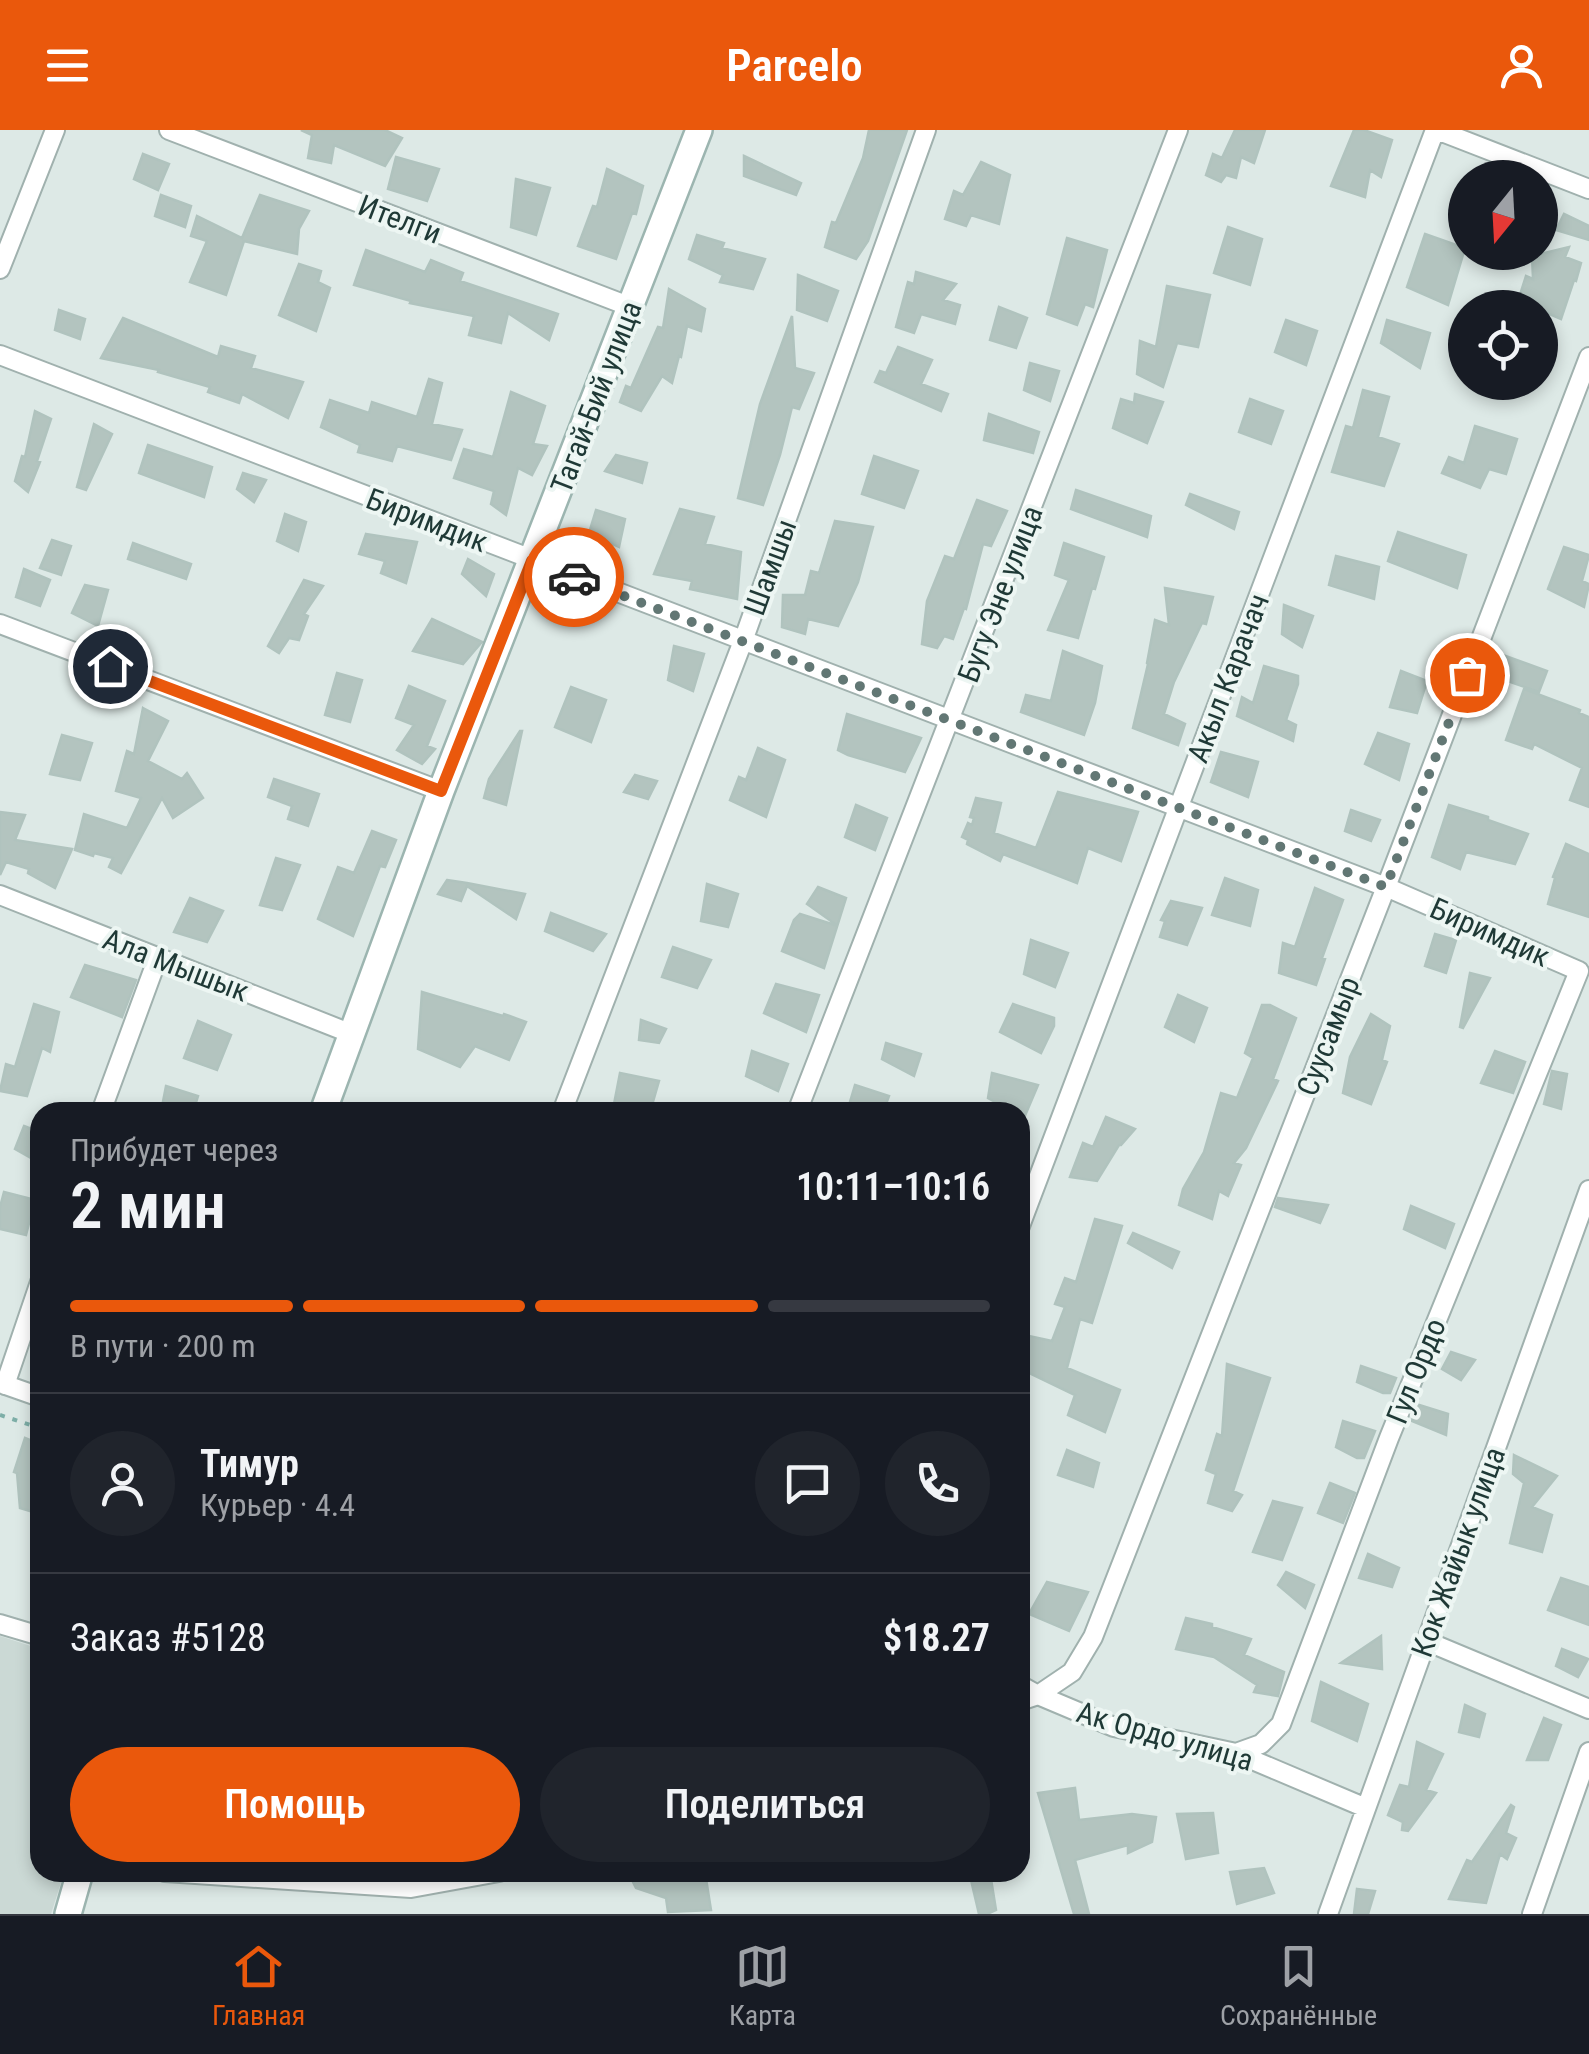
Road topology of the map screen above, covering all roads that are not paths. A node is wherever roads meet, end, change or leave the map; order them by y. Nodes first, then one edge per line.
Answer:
1 (55, 130) edge
2 (169, 130) edge
3 (699, 130) edge
4 (926, 130) edge
5 (1178, 130) edge
6 (1436, 130) edge
7 (1589, 189) edge
8 (0, 269) edge
9 (631, 307) junction
10 (0, 355) edge
11 (1589, 357) edge
12 (532, 561) junction
13 (0, 624) edge
14 (743, 641) junction
15 (951, 721) junction
16 (441, 791) junction
17 (1179, 808) junction
18 (1386, 887) junction
19 (0, 896) edge
20 (158, 957) junction
21 (1584, 967) edge
22 (352, 1034) junction
23 (106, 1102) edge
24 (327, 1102) edge
25 (566, 1102) edge
26 (801, 1102) edge
27 (1589, 1190) edge
28 (1030, 1200) edge
29 (30, 1309) edge
30 (2, 1384) edge
31 (30, 1394) edge
32 (0, 1624) edge
33 (30, 1633) edge
34 (1426, 1641) junction
35 (1030, 1697) edge
36 (1030, 1698) edge
37 (1589, 1709) edge
38 (1589, 1752) edge
39 (1236, 1754) junction
40 (1366, 1808) junction
41 (77, 1882) edge
42 (318, 1882) edge
43 (444, 1882) edge
44 (68, 1914) edge
45 (1328, 1914) edge
46 (1532, 1914) edge

1 - 8 street
2 - 9 street, Ителги
3 - 9 street, Тагай-Бий улица
4 - 14 street, Шамшы
5 - 15 street, Бугу Эне улица
6 - 7 street
6 - 17 street, Акыл Карачач
9 - 12 street, Тагай-Бий улица
10 - 12 street, Биримдик
11 - 18 street, Суусамыр
12 - 14 street, Биримдик
12 - 16 street, Тагай-Бий улица
13 - 16 street
14 - 15 street, Биримдик
14 - 25 street, Шамшы
15 - 17 street, Биримдик
15 - 26 street, Бугу Эне улица
16 - 22 street, Тагай-Бий улица
17 - 18 street, Биримдик
17 - 28 street, Акыл Карачач
18 - 21 street, Биримдик
18 - 35 street, Суусамыр
19 - 20 street, Ала Мышык
20 - 22 street, Ала Мышык
20 - 23 street
21 - 39 street, Гул Ордо
22 - 24 street, Тагай-Бий улица
27 - 34 street, Кок Жайык улица
29 - 30 street
30 - 31 street
32 - 33 street
34 - 37 street
34 - 40 street, Кок Жайык улица
36 - 39 street, Ак Ордо улица
38 - 46 street
39 - 40 street, Ак Ордо улица
40 - 45 street, Кок Жайык улица
41 - 44 street
42 - 43 street

